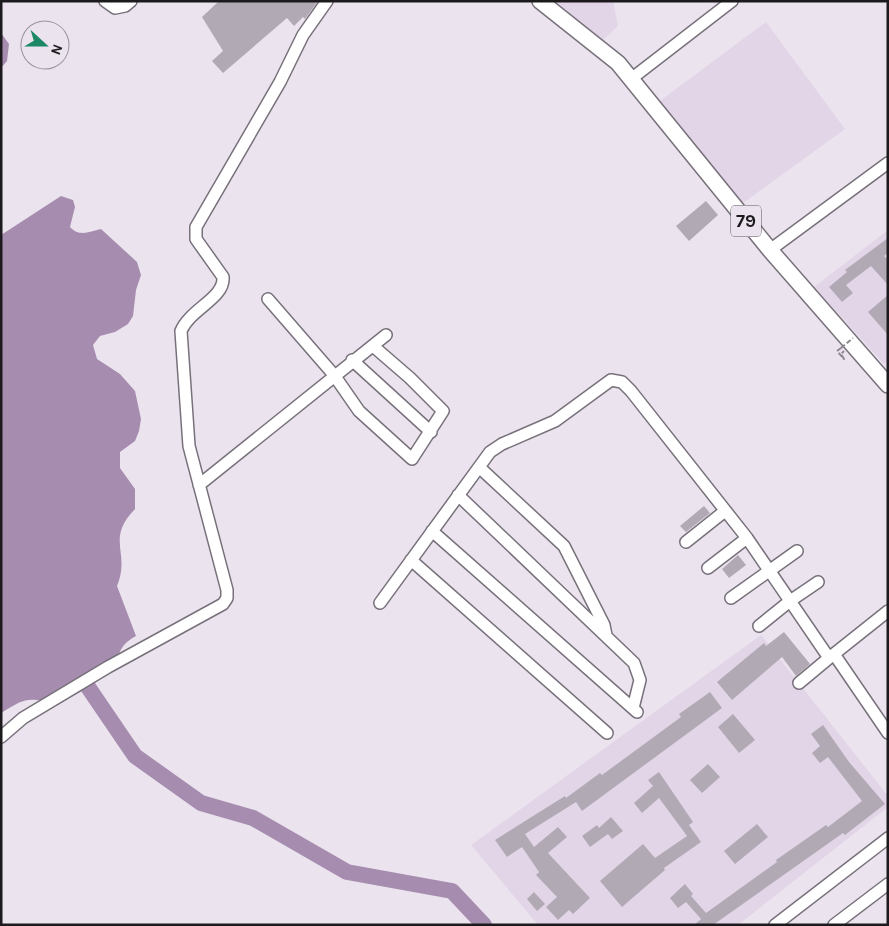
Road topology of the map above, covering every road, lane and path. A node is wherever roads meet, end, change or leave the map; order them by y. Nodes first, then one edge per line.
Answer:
1 (105, 1) edge
2 (131, 1) edge
3 (327, 1) edge
4 (540, 1) edge
5 (732, 1) edge
6 (631, 79) junction
7 (888, 163) edge
8 (770, 250) junction
9 (268, 299) dead end
10 (386, 335) dead end
11 (852, 338) dead end
12 (373, 346) junction
13 (841, 354) dead end
14 (352, 360) junction
15 (334, 374) junction
16 (888, 385) edge
17 (431, 432) junction
18 (479, 467) junction
19 (199, 484) junction
20 (458, 495) junction
21 (725, 511) junction
22 (432, 531) junction
23 (747, 538) junction
24 (686, 542) dead end
25 (797, 551) dead end
26 (410, 560) junction
27 (708, 568) dead end
28 (770, 571) junction
29 (818, 582) dead end
30 (731, 598) dead end
31 (790, 600) junction
32 (380, 603) dead end
33 (888, 611) edge
34 (759, 626) dead end
35 (606, 636) junction
36 (832, 656) junction
37 (799, 683) dead end
38 (607, 733) dead end
39 (888, 733) edge
40 (1, 737) edge
41 (888, 838) edge
42 (888, 884) edge
43 (775, 925) edge
44 (834, 925) edge

1 - 2 street
3 - 19 street
4 - 6 main road, 79
5 - 6 street
6 - 8 main road, 79
7 - 8 street
8 - 16 main road, 79
9 - 15 street
10 - 12 street
11 - 13 path, bridge
12 - 14 street
12 - 17 street
14 - 15 street
14 - 17 street
15 - 17 street
15 - 19 street
18 - 20 street
18 - 21 street
18 - 35 street
19 - 40 street
20 - 22 street
20 - 35 street
21 - 23 street
21 - 24 street
22 - 26 street
22 - 35 street
23 - 27 street
23 - 28 street
25 - 28 street
26 - 32 street
26 - 38 street
28 - 30 street
28 - 31 street
29 - 31 street
31 - 34 street
31 - 36 street
33 - 36 street
36 - 37 street
36 - 39 street
41 - 43 street
42 - 44 street

